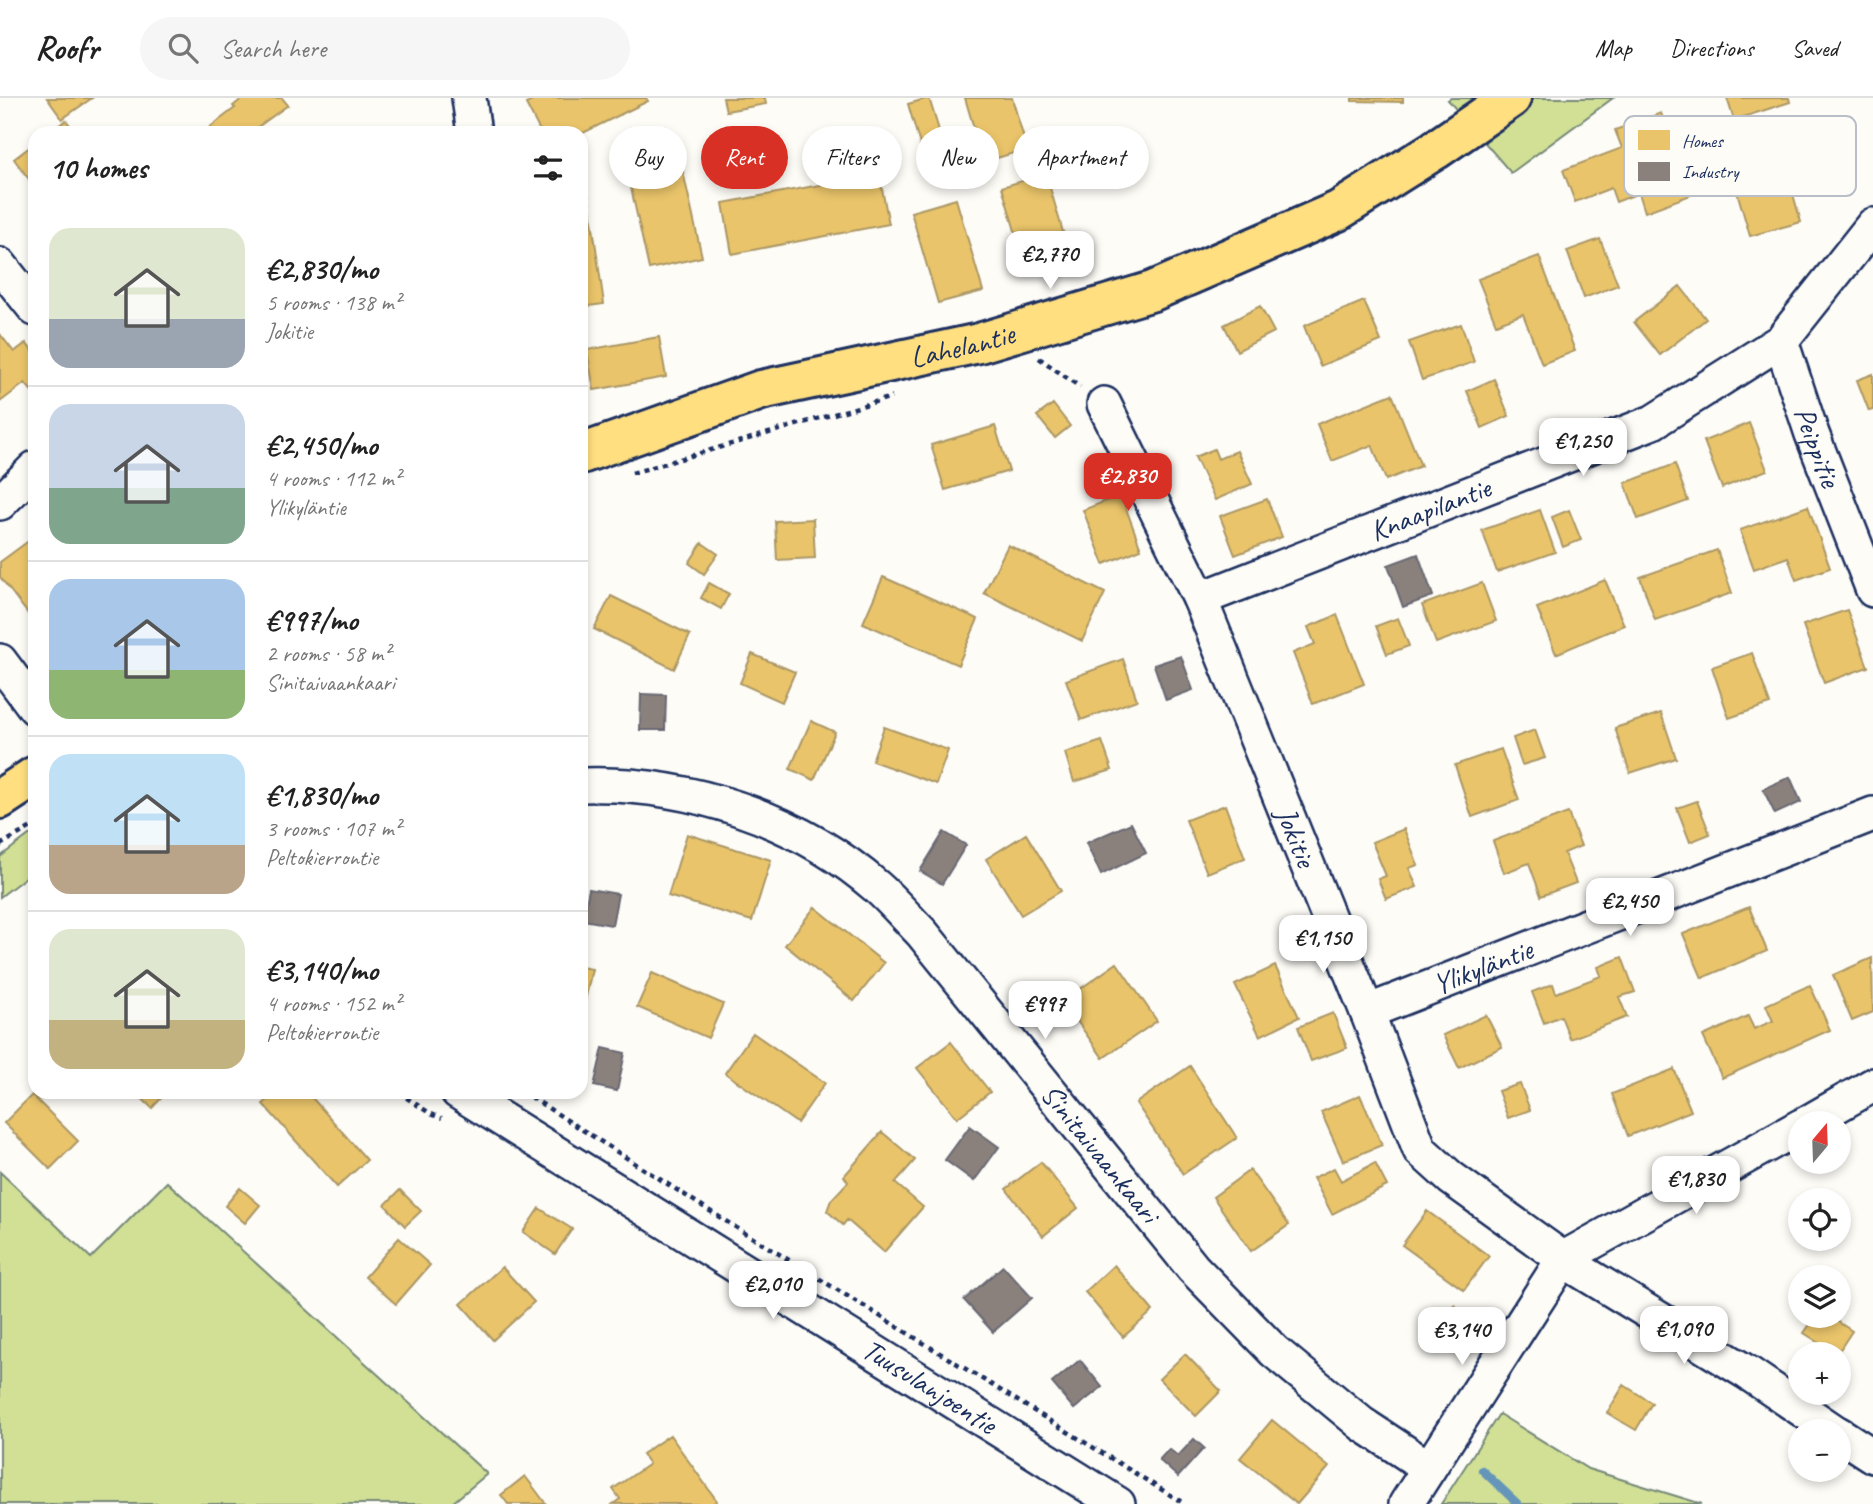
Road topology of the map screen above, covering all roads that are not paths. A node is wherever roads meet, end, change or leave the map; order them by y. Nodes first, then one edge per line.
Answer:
1 (468, 98) edge
2 (1511, 98) edge
3 (473, 126) edge
4 (1873, 225) edge
5 (0, 265) edge
6 (28, 300) edge
7 (1780, 341) junction
8 (1104, 404) road end
9 (588, 452) edge
10 (28, 475) edge
11 (0, 503) edge
12 (1873, 590) edge
13 (1200, 599) junction
14 (0, 661) edge
15 (28, 699) edge
16 (28, 781) edge
17 (588, 785) edge
18 (0, 799) edge
19 (1873, 814) edge
20 (1367, 1012) junction
21 (1873, 1085) edge
22 (469, 1099) edge
23 (1828, 1111) edge
24 (1788, 1133) edge
25 (1564, 1258) junction
26 (1816, 1419) edge
27 (1851, 1442) edge
28 (1873, 1456) edge
29 (1429, 1468) junction
30 (1118, 1504) edge
31 (1406, 1504) edge

1 - 3 street
2 - 9 main road, Lahelantie
4 - 7 street, Knaapilantie
5 - 6 street
7 - 12 street, Peippitie
7 - 13 street, Knaapilantie
8 - 13 street, Jokitie
10 - 11 street
13 - 20 street, Jokitie
14 - 15 street
16 - 18 main road
17 - 29 street, Sinitaivaankaari
19 - 20 street, Ylikyläntie
20 - 25 street, Jokitie
21 - 23 street
22 - 30 street, Tuusulanjoentie
24 - 25 street
25 - 26 street, Jokitie
25 - 29 street
27 - 28 street
29 - 31 street

